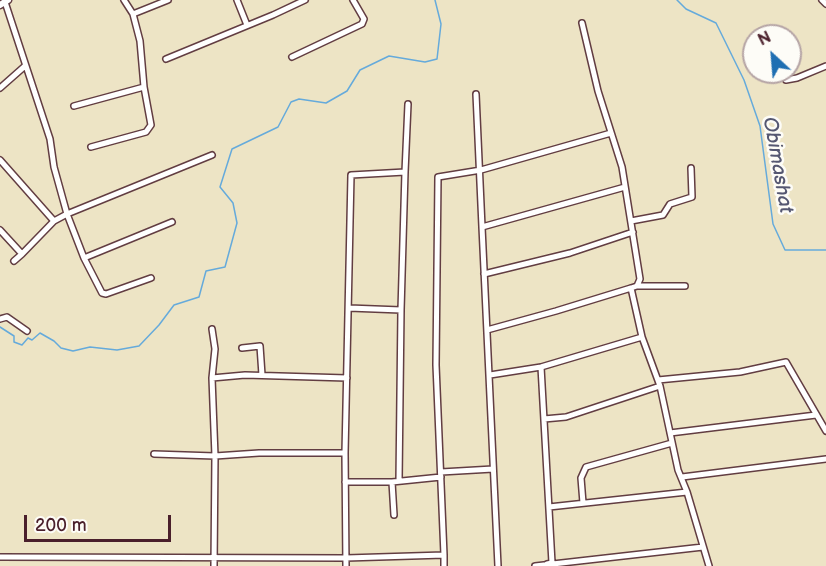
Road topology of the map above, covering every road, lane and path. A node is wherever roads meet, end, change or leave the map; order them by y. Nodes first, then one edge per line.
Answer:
1 (124, 0) edge
2 (168, 0) edge
3 (237, 0) edge
4 (305, 0) edge
5 (353, 0) edge
6 (822, 0) edge
7 (4, 2) edge
8 (826, 4) edge
9 (133, 14) junction
10 (582, 23) dead end
11 (247, 25) junction
12 (292, 57) dead end
13 (166, 59) dead end
14 (25, 66) junction
15 (826, 66) edge
16 (802, 76) edge
17 (144, 87) junction
18 (0, 88) edge
19 (476, 94) dead end
20 (408, 104) dead end
21 (74, 106) dead end
22 (611, 133) junction
23 (91, 147) dead end
24 (212, 155) dead end
25 (0, 160) edge
26 (690, 168) dead end
27 (481, 170) junction
28 (405, 172) junction
29 (625, 187) junction
30 (67, 214) junction
31 (54, 220) junction
32 (631, 220) junction
33 (172, 222) dead end
34 (482, 227) junction
35 (0, 230) edge
36 (633, 232) junction
37 (22, 254) junction
38 (84, 258) junction
39 (14, 261) dead end
40 (484, 274) junction
41 (151, 278) dead end
42 (685, 285) dead end
43 (633, 287) junction
44 (349, 308) junction
45 (401, 310) junction
46 (0, 319) edge
47 (212, 329) dead end
48 (487, 330) junction
49 (27, 331) dead end
50 (642, 337) junction
51 (242, 348) dead end
52 (541, 367) junction
53 (262, 375) junction
54 (490, 375) junction
55 (212, 378) junction
56 (347, 378) junction
57 (659, 383) junction
58 (816, 415) junction
59 (544, 419) junction
60 (826, 431) edge
61 (670, 433) junction
62 (672, 443) junction
63 (345, 453) junction
64 (154, 454) dead end
65 (215, 456) junction
66 (826, 459) edge
67 (494, 469) junction
68 (441, 475) junction
69 (682, 477) junction
70 (399, 481) junction
71 (345, 482) junction
72 (392, 482) junction
73 (687, 492) junction
74 (583, 503) junction
75 (549, 507) junction
76 (394, 515) dead end
77 (704, 547) junction
78 (444, 555) junction
79 (0, 557) edge
80 (127, 558) junction
81 (214, 558) junction
82 (346, 558) junction
83 (547, 565) edge
84 (127, 566) edge
85 (214, 566) edge
86 (346, 566) edge
87 (444, 566) edge
88 (498, 566) edge
89 (535, 566) edge
90 (708, 566) edge

1 - 9 street
2 - 9 street
3 - 11 street
4 - 11 street
5 - 12 street
6 - 8 street
7 - 14 street
9 - 17 street
10 - 22 street
11 - 13 street
14 - 18 street
14 - 30 street
15 - 16 street
17 - 21 street
17 - 23 street
19 - 27 street
20 - 28 street
22 - 27 street
22 - 29 street
24 - 30 street
25 - 31 street
26 - 32 street
27 - 34 street
27 - 68 street
28 - 44 street
28 - 45 street
29 - 32 street
29 - 34 street
30 - 31 street
30 - 38 street
31 - 37 street
32 - 36 street
33 - 38 street
34 - 40 street
35 - 37 street
36 - 40 street
36 - 43 street
37 - 39 street
38 - 41 street
40 - 48 street
42 - 43 street
43 - 48 street
43 - 50 street
44 - 45 street
44 - 56 street
45 - 70 street
46 - 49 street
47 - 55 street
48 - 54 street
50 - 52 street
50 - 57 street
51 - 53 street
52 - 54 street
52 - 59 street
53 - 55 street
53 - 56 street
54 - 67 street
55 - 65 street
56 - 63 street
57 - 58 street
57 - 59 street
57 - 61 street
58 - 60 street
58 - 61 street
59 - 75 street
61 - 62 street
62 - 69 street
62 - 74 street
63 - 65 street
63 - 71 street
64 - 65 street
65 - 81 street
66 - 69 street
67 - 68 street
67 - 88 street
68 - 70 street
68 - 78 street
69 - 73 street
70 - 72 street
71 - 72 street
71 - 82 street
72 - 76 street
73 - 74 street
73 - 77 street
74 - 75 street
75 - 83 street
77 - 83 street
77 - 90 street
78 - 82 street
78 - 87 street
79 - 80 street
80 - 81 street
80 - 84 street
81 - 82 street
81 - 85 street
82 - 86 street
83 - 89 street

